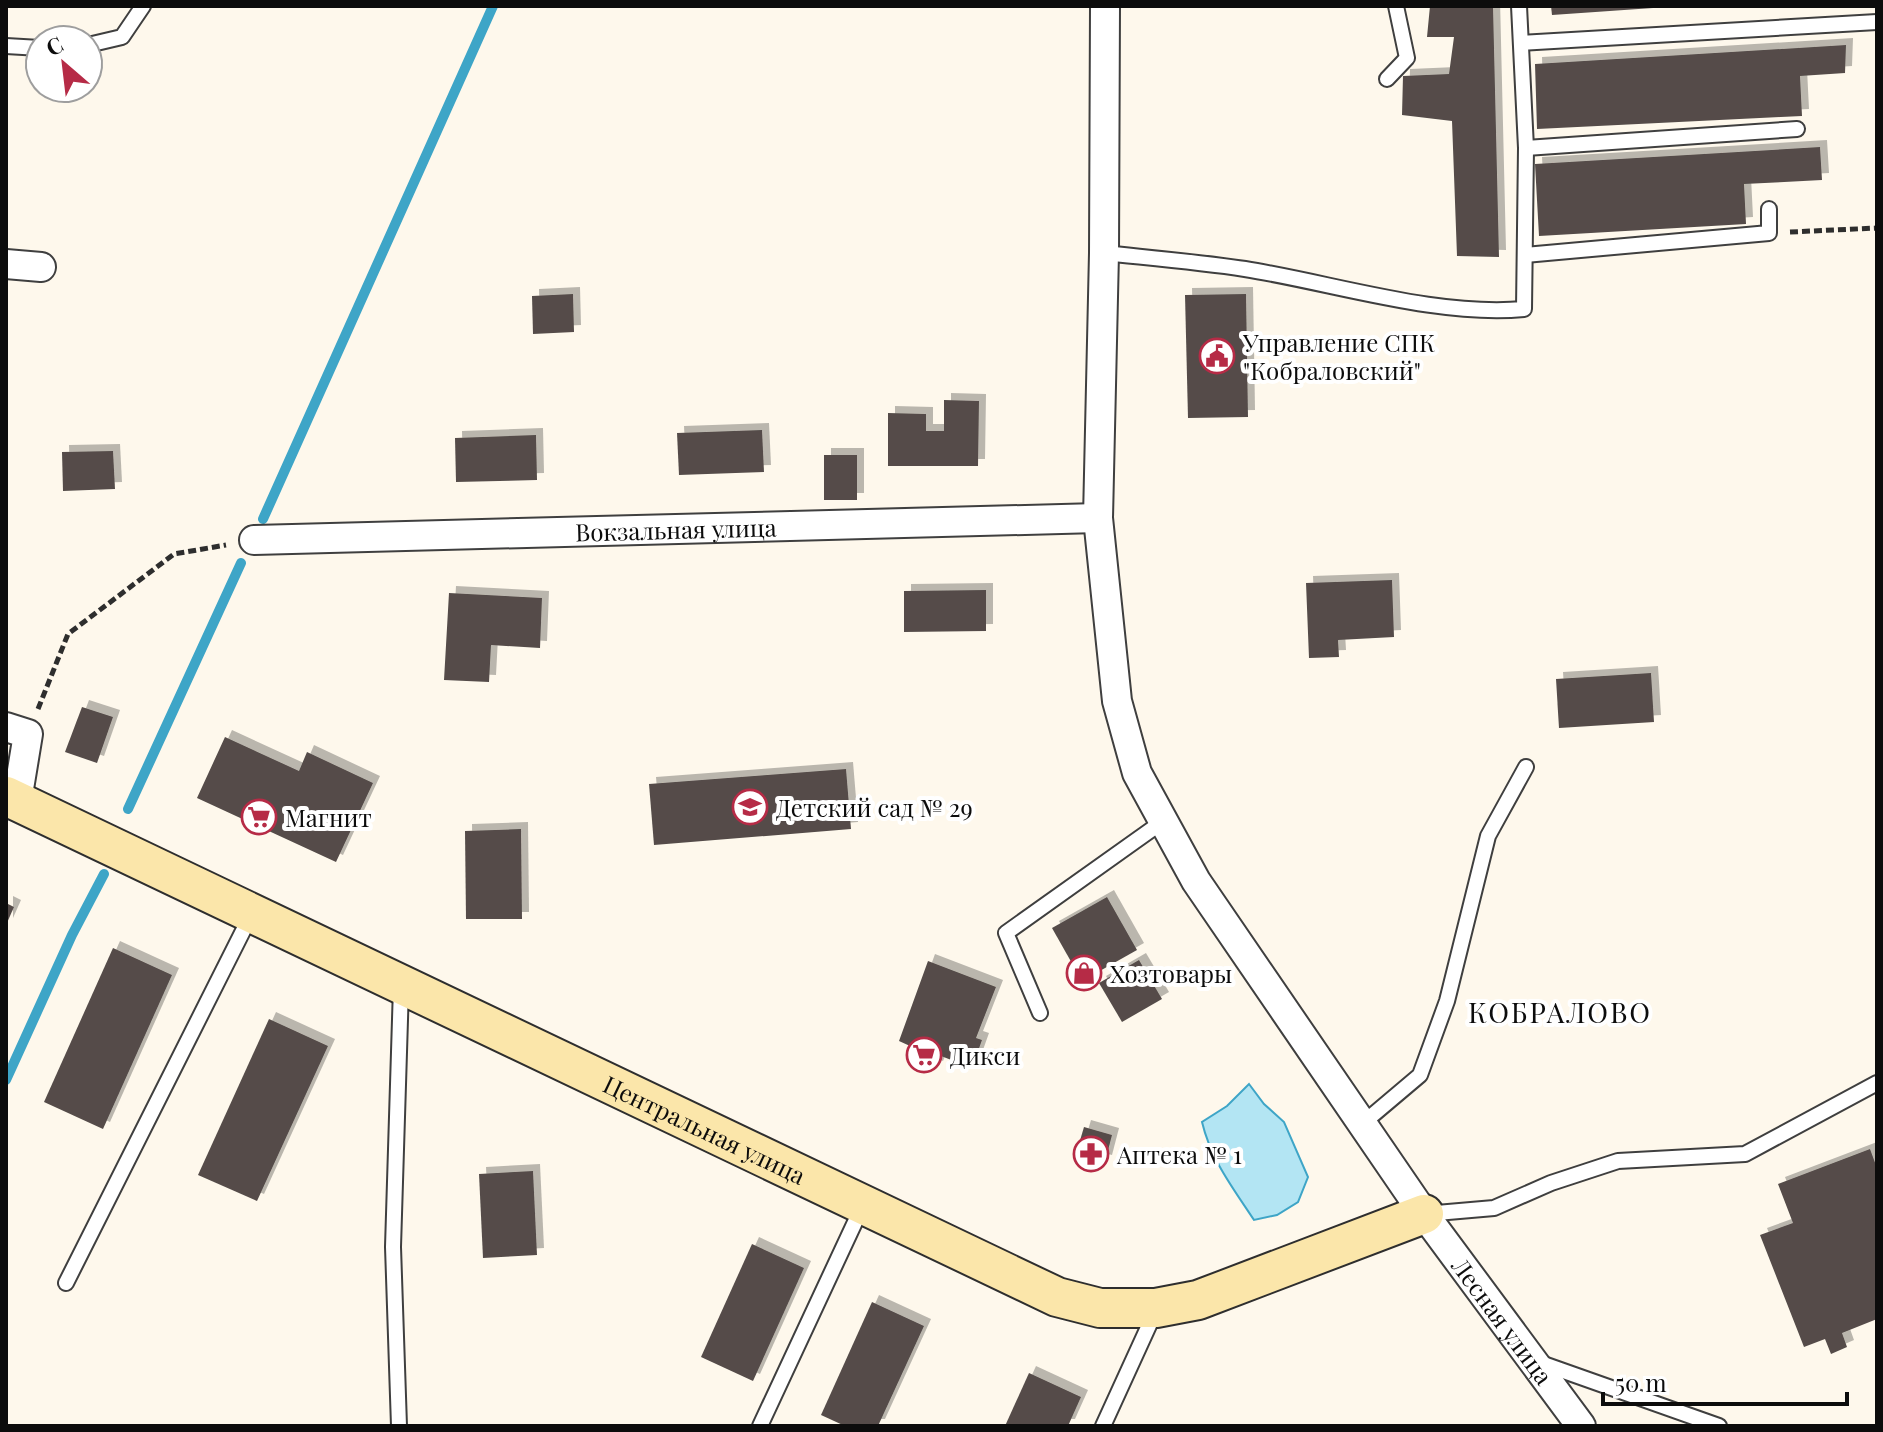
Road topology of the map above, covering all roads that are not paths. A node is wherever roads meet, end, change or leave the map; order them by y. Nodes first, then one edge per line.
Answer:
1 (143, 6) edge
2 (1105, 6) edge
3 (1396, 6) edge
4 (1519, 6) edge
5 (1877, 22) edge
6 (104, 41) edge
7 (1521, 43) junction
8 (1387, 79) dead end
9 (1797, 129) dead end
10 (1526, 148) junction
11 (1769, 209) dead end
12 (1104, 253) junction
13 (1525, 255) junction
14 (6, 264) edge
15 (41, 267) dead end
16 (1098, 518) junction
17 (254, 540) road end
18 (17, 730) edge
19 (1526, 767) dead end
20 (12, 799) edge
21 (1162, 822) junction
22 (253, 913) junction
23 (402, 984) junction
24 (1040, 1013) dead end
25 (1877, 1083) edge
26 (1362, 1124) junction
27 (863, 1204) junction
28 (1424, 1214) junction
29 (66, 1283) dead end
30 (1156, 1308) junction
31 (1535, 1361) junction
32 (399, 1426) edge
33 (760, 1426) edge
34 (1103, 1426) edge
35 (1581, 1426) edge
36 (1719, 1426) edge

1 - 6 lane
2 - 12 street, Лесная улица
3 - 8 lane
4 - 7 lane
5 - 7 lane
7 - 10 lane
9 - 10 lane
10 - 13 lane
11 - 13 lane
12 - 13 lane
12 - 16 street, Лесная улица
14 - 15 street
16 - 17 street, Вокзальная улица
16 - 21 street, Лесная улица
18 - 20 street
19 - 26 lane
20 - 22 street, Центральная улица
21 - 24 lane
21 - 26 street, Лесная улица
22 - 23 street, Центральная улица
22 - 29 lane
23 - 27 street, Центральная улица
23 - 32 lane
25 - 28 lane
26 - 28 street, Лесная улица
27 - 30 street, Центральная улица
27 - 33 lane
28 - 30 street, Центральная улица
28 - 31 street, Лесная улица
30 - 34 lane
31 - 35 street, Лесная улица
31 - 36 lane

